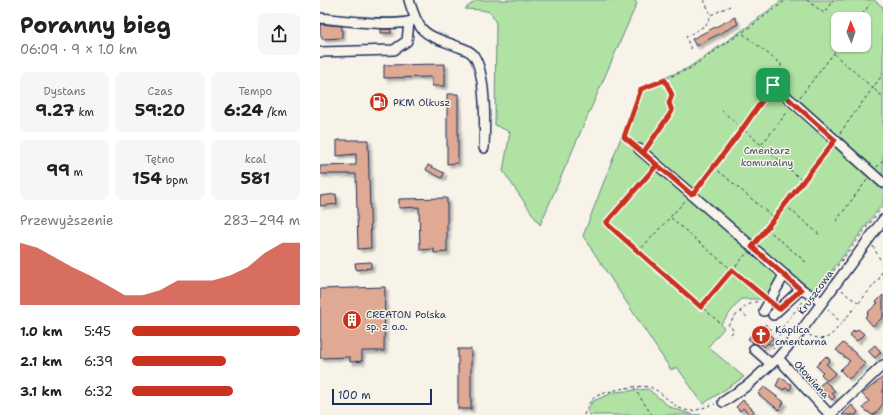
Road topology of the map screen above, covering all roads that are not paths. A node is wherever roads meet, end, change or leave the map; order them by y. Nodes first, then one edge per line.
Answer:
1 (409, 0) edge
2 (320, 18) edge
3 (412, 21) junction
4 (320, 52) edge
5 (773, 85) road end
6 (484, 148) dead end
7 (641, 151) road end
8 (883, 183) edge
9 (883, 220) edge
10 (784, 275) junction
11 (807, 294) junction
12 (822, 302) junction
13 (754, 349) dead end
14 (774, 361) junction
15 (883, 366) edge
16 (723, 402) road end
17 (830, 415) edge

1 - 3 street
2 - 3 street
3 - 4 street
3 - 6 street
5 - 8 street
7 - 10 street
9 - 12 street, Kruszcowa
10 - 11 street
10 - 11 street
11 - 12 street
12 - 14 street, Kruszcowa
13 - 14 street, Ołowiana
14 - 16 street, Kruszcowa
14 - 17 street, Ołowiana
15 - 17 street

